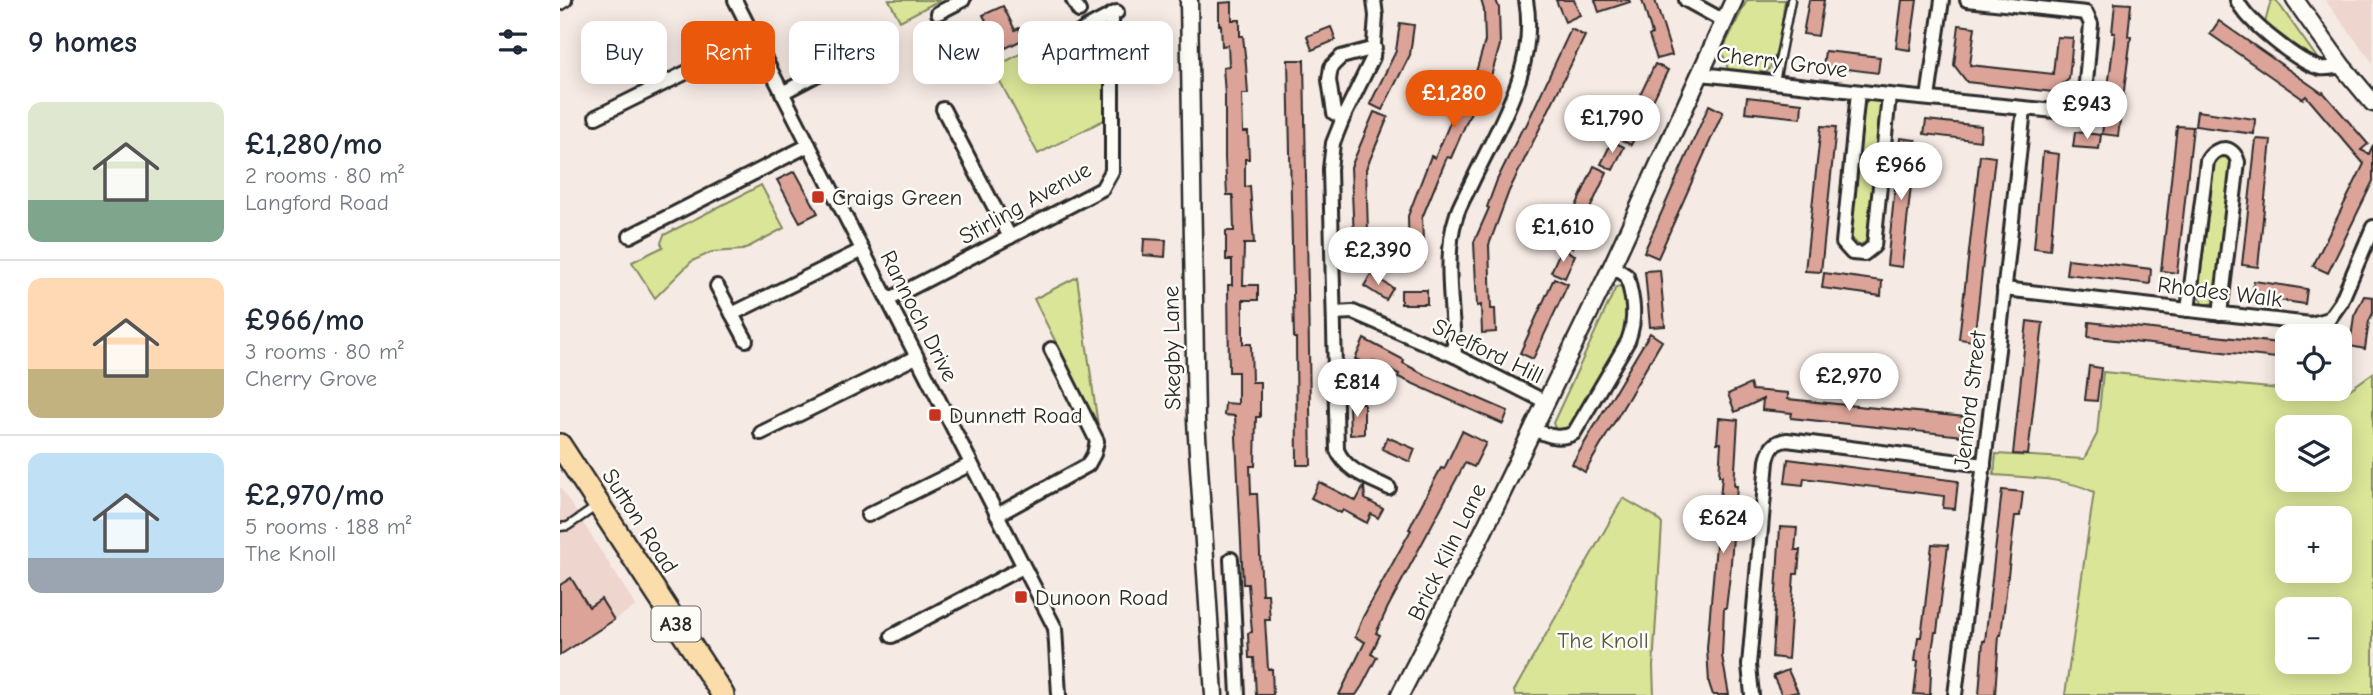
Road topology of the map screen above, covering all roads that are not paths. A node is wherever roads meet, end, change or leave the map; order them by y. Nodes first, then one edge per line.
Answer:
1 (565, 0) edge
2 (735, 0) edge
3 (963, 0) edge
4 (1189, 0) edge
5 (1374, 0) edge
6 (1526, 0) edge
7 (1686, 0) edge
8 (1734, 0) edge
9 (1791, 0) edge
10 (1942, 0) edge
11 (1967, 0) edge
12 (2237, 0) edge
13 (2295, 0) edge
14 (560, 3) edge
15 (938, 13) dead end
16 (745, 21) edge
17 (1099, 21) edge
18 (1114, 21) edge
19 (1724, 21) junction
20 (1375, 48) junction
21 (2342, 66) junction
22 (1701, 74) junction
23 (681, 75) edge
24 (775, 80) edge
25 (1775, 82) junction
26 (799, 84) edge
27 (1113, 84) edge
28 (1858, 92) junction
29 (782, 93) junction
30 (1889, 96) junction
31 (1928, 97) junction
32 (2373, 103) edge
33 (943, 109) dead end
34 (2024, 109) junction
35 (596, 117) dead end
36 (1343, 118) junction
37 (808, 145) junction
38 (2373, 228) edge
39 (629, 236) dead end
40 (1010, 237) junction
41 (862, 250) junction
42 (1612, 266) junction
43 (718, 286) dead end
44 (2004, 289) junction
45 (888, 300) junction
46 (2189, 310) junction
47 (1334, 313) junction
48 (732, 314) junction
49 (2220, 314) junction
50 (746, 340) dead end
51 (1051, 349) dead end
52 (1455, 356) junction
53 (916, 357) junction
54 (1546, 402) junction
55 (1533, 429) junction
56 (761, 433) dead end
57 (560, 445) edge
58 (971, 464) junction
59 (1984, 465) junction
60 (1388, 488) dead end
61 (598, 505) junction
62 (868, 515) dead end
63 (997, 515) junction
64 (560, 527) edge
65 (1231, 559) dead end
66 (1023, 567) junction
67 (892, 636) dead end
68 (723, 695) edge
69 (1059, 695) edge
70 (1214, 695) edge
71 (1238, 695) edge
72 (1400, 695) edge
73 (1752, 695) edge
74 (1955, 695) edge

1 - 14 street
2 - 16 street, Rannoch Drive
3 - 15 street
4 - 70 street, Skegby Lane
5 - 20 street
6 - 52 street
7 - 19 street
8 - 19 street, Brick Kiln Lane
9 - 25 lane
10 - 31 street
11 - 34 street, Cherry Grove
12 - 21 street
13 - 21 street
17 - 18 street, Stirling Avenue
19 - 22 street, Brick Kiln Lane
20 - 36 street
20 - 36 street
21 - 32 street
22 - 25 street, Cherry Grove
22 - 42 street, Brick Kiln Lane
23 - 35 street
24 - 29 street, Rannoch Drive
25 - 28 street, Cherry Grove
26 - 29 street
27 - 40 street, Stirling Avenue
28 - 30 street, Cherry Grove
28 - 30 street, Cherry Grove
29 - 37 street, Rannoch Drive
30 - 31 street, Cherry Grove
31 - 34 street, Cherry Grove
33 - 40 street
34 - 44 street, Jenford Street
36 - 47 street
37 - 39 street
37 - 41 street, Rannoch Drive
38 - 49 street, Rhodes Walk
40 - 45 street, Stirling Avenue
41 - 45 street, Rannoch Drive
41 - 48 street
42 - 54 street, Brick Kiln Lane
42 - 55 street
43 - 48 street
44 - 46 street, Rhodes Walk
44 - 59 street, Jenford Street
45 - 53 street, Rannoch Drive
46 - 49 street, Rhodes Walk
46 - 49 street
47 - 52 street, Shelford Hill
47 - 60 street
48 - 50 street
51 - 63 street
52 - 54 street, Shelford Hill
53 - 56 street
53 - 58 street, Rannoch Drive
54 - 55 street, Brick Kiln Lane
55 - 72 street, Brick Kiln Lane
57 - 61 highway, Sutton Road / A38
58 - 62 street
58 - 63 street, Rannoch Drive
59 - 73 street
59 - 74 street, Jenford Street
61 - 64 lane
61 - 68 highway, Sutton Road / A38
63 - 66 street, Rannoch Drive
65 - 71 street
66 - 67 street
66 - 69 street, Rannoch Drive

